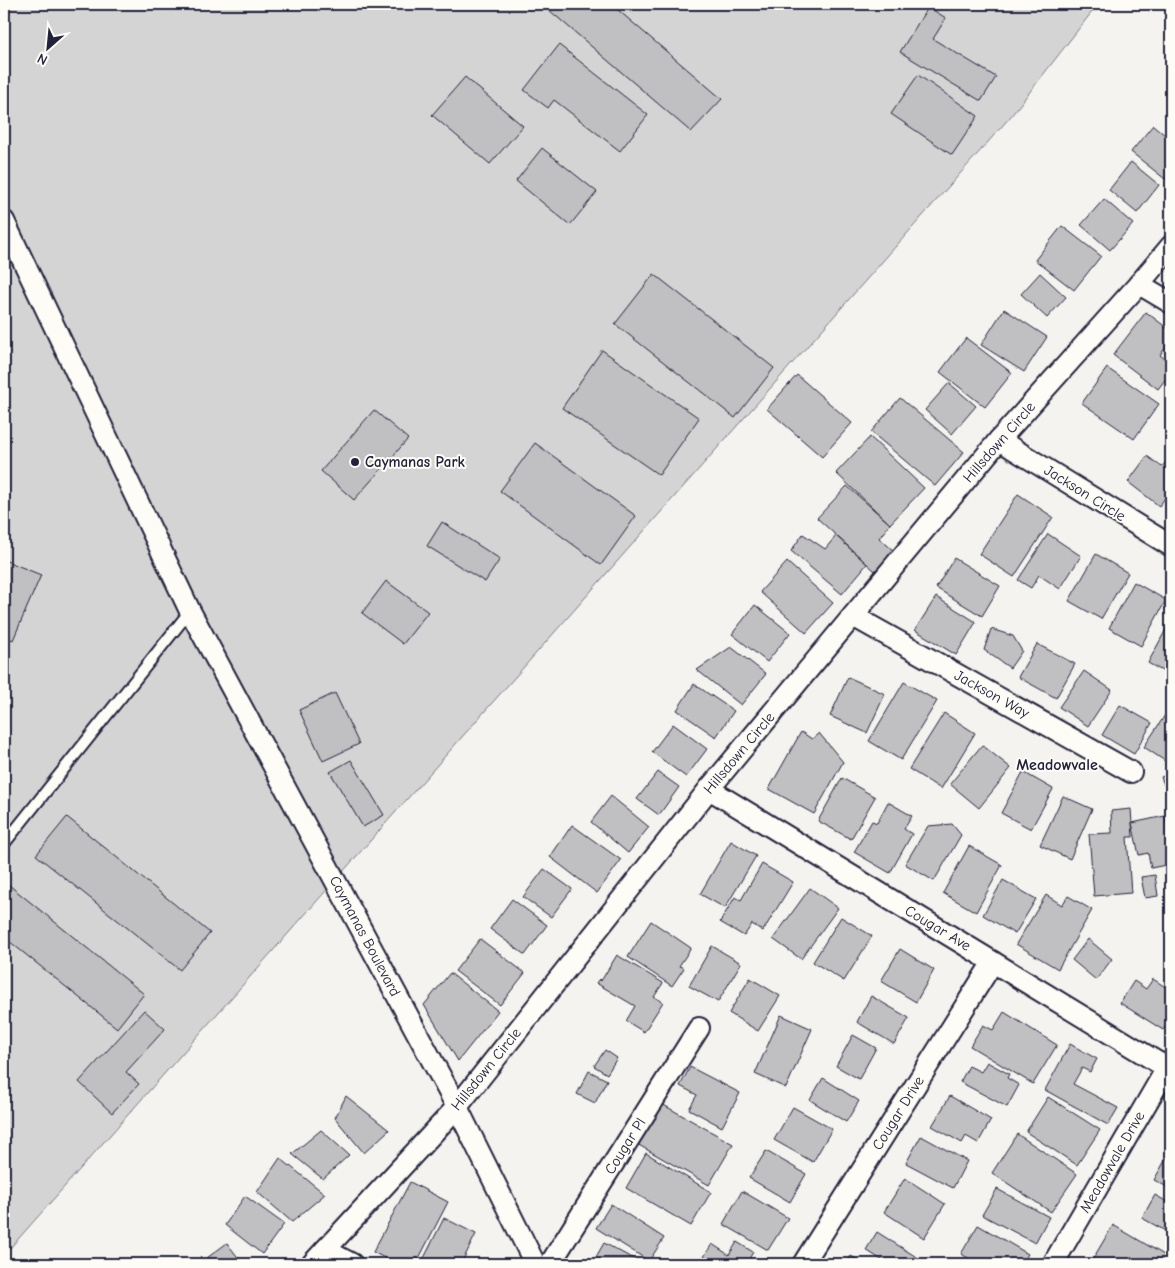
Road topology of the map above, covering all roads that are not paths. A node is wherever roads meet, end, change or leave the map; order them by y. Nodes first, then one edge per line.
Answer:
1 (4, 221) edge
2 (1171, 246) edge
3 (1139, 284) junction
4 (1171, 303) edge
5 (999, 440) junction
6 (1171, 546) edge
7 (190, 612) junction
8 (853, 616) junction
9 (1131, 772) dead end
10 (708, 788) junction
11 (4, 844) edge
12 (993, 962) junction
13 (699, 1028) dead end
14 (1169, 1064) edge
15 (457, 1107) junction
16 (318, 1257) edge
17 (352, 1264) edge
18 (534, 1264) edge
19 (550, 1264) edge
20 (803, 1264) edge
21 (1053, 1264) edge

1 - 7 street, Caymanas Boulevard
2 - 3 street, Hillsdown Circle
3 - 4 street
3 - 5 street, Hillsdown Circle
5 - 6 street, Jackson Circle
5 - 8 street, Hillsdown Circle
7 - 11 lane
7 - 15 street, Caymanas Boulevard
8 - 9 street, Jackson Way
8 - 10 street, Hillsdown Circle
10 - 12 street, Cougar Ave
10 - 15 street, Hillsdown Circle
12 - 14 street, Cougar Ave
12 - 20 street, Cougar Drive
13 - 19 street, Cougar Pl
14 - 21 street, Meadowvale Drive
15 - 16 street, Hillsdown Circle
15 - 18 street, Caymanas Boulevard
16 - 17 street

